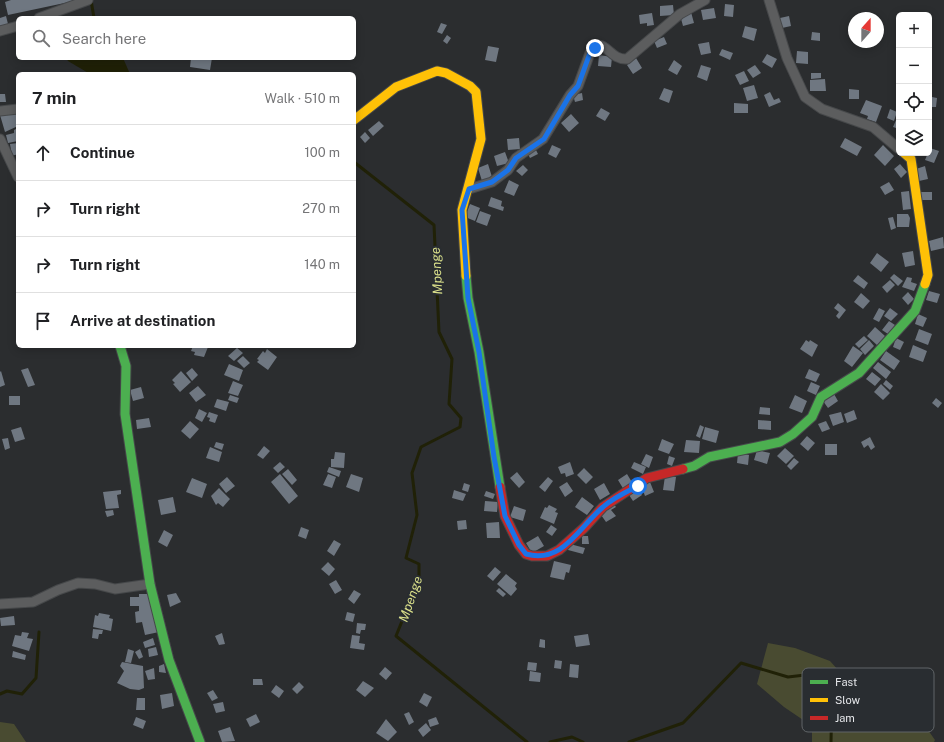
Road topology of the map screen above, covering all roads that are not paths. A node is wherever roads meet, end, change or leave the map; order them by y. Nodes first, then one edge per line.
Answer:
1 (88, 0) edge
2 (705, 0) edge
3 (769, 0) edge
4 (44, 16) edge
5 (16, 27) edge
6 (0, 31) edge
7 (16, 109) edge
8 (0, 111) edge
9 (356, 118) edge
10 (0, 138) edge
11 (896, 146) edge
12 (908, 156) edge
13 (16, 173) edge
14 (469, 189) junction
15 (121, 348) edge
16 (150, 584) junction
17 (0, 604) edge
18 (200, 742) edge

1 - 4 street
2 - 14 street
3 - 11 street
5 - 6 street
7 - 8 street
9 - 14 street
10 - 13 street
12 - 14 street
15 - 16 street
16 - 17 street
16 - 18 street

